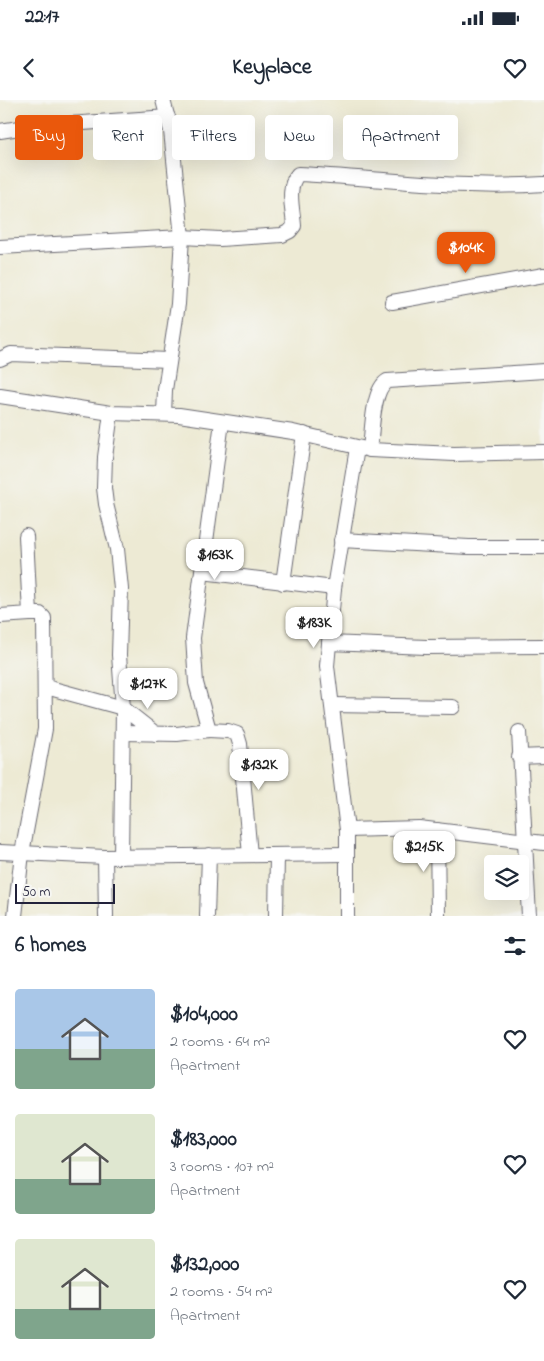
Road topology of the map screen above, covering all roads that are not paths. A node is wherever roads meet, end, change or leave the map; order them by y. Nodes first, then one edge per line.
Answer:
1 (163, 100) edge
2 (168, 116) junction
3 (0, 131) edge
4 (544, 184) edge
5 (182, 238) junction
6 (0, 247) edge
7 (544, 275) edge
8 (392, 302) dead end
9 (0, 359) edge
10 (169, 360) junction
11 (544, 371) edge
12 (0, 396) edge
13 (111, 413) junction
14 (164, 414) junction
15 (222, 422) junction
16 (304, 434) junction
17 (364, 449) junction
18 (544, 452) edge
19 (26, 536) dead end
20 (341, 540) junction
21 (544, 547) edge
22 (202, 572) junction
23 (283, 583) junction
24 (334, 588) junction
25 (30, 614) junction
26 (0, 616) edge
27 (329, 643) junction
28 (544, 646) edge
29 (46, 687) junction
30 (332, 705) junction
31 (453, 706) dead end
32 (123, 708) junction
33 (208, 730) junction
34 (518, 732) dead end
35 (123, 733) junction
36 (156, 734) junction
37 (544, 756) edge
38 (520, 757) junction
39 (347, 830) junction
40 (437, 830) junction
41 (523, 840) junction
42 (544, 843) edge
43 (0, 852) edge
44 (22, 853) junction
45 (346, 854) junction
46 (209, 855) junction
47 (250, 855) junction
48 (278, 855) junction
49 (105, 857) junction
50 (121, 857) junction
51 (16, 916) edge
52 (106, 916) edge
53 (207, 916) edge
54 (276, 916) edge
55 (346, 916) edge
56 (438, 916) edge
57 (529, 916) edge

1 - 2 street
2 - 3 street
2 - 5 street
4 - 5 street
5 - 6 street
5 - 10 street
7 - 8 street
9 - 10 street
10 - 14 street
11 - 17 street
12 - 13 street
13 - 14 street
13 - 32 street
14 - 15 street
15 - 16 street
15 - 22 street
16 - 17 street
16 - 23 street
17 - 18 street
17 - 20 street
19 - 25 street
20 - 21 street
20 - 24 street
22 - 23 street
22 - 33 street
23 - 24 street
24 - 27 street
25 - 26 street
25 - 29 street
27 - 28 street
27 - 30 street
29 - 32 street
29 - 44 street
30 - 31 street
30 - 39 street
32 - 35 street
32 - 36 street
33 - 36 street
33 - 47 street
34 - 38 street
35 - 36 street
35 - 50 street
37 - 38 street
38 - 41 street
39 - 40 street
39 - 45 street
40 - 41 street
40 - 56 street
41 - 42 street
41 - 57 street
43 - 44 street
44 - 49 street
44 - 51 street
45 - 48 street
45 - 55 street
46 - 47 street
46 - 50 street
46 - 53 street
47 - 48 street
48 - 54 street
49 - 50 street
49 - 52 street

